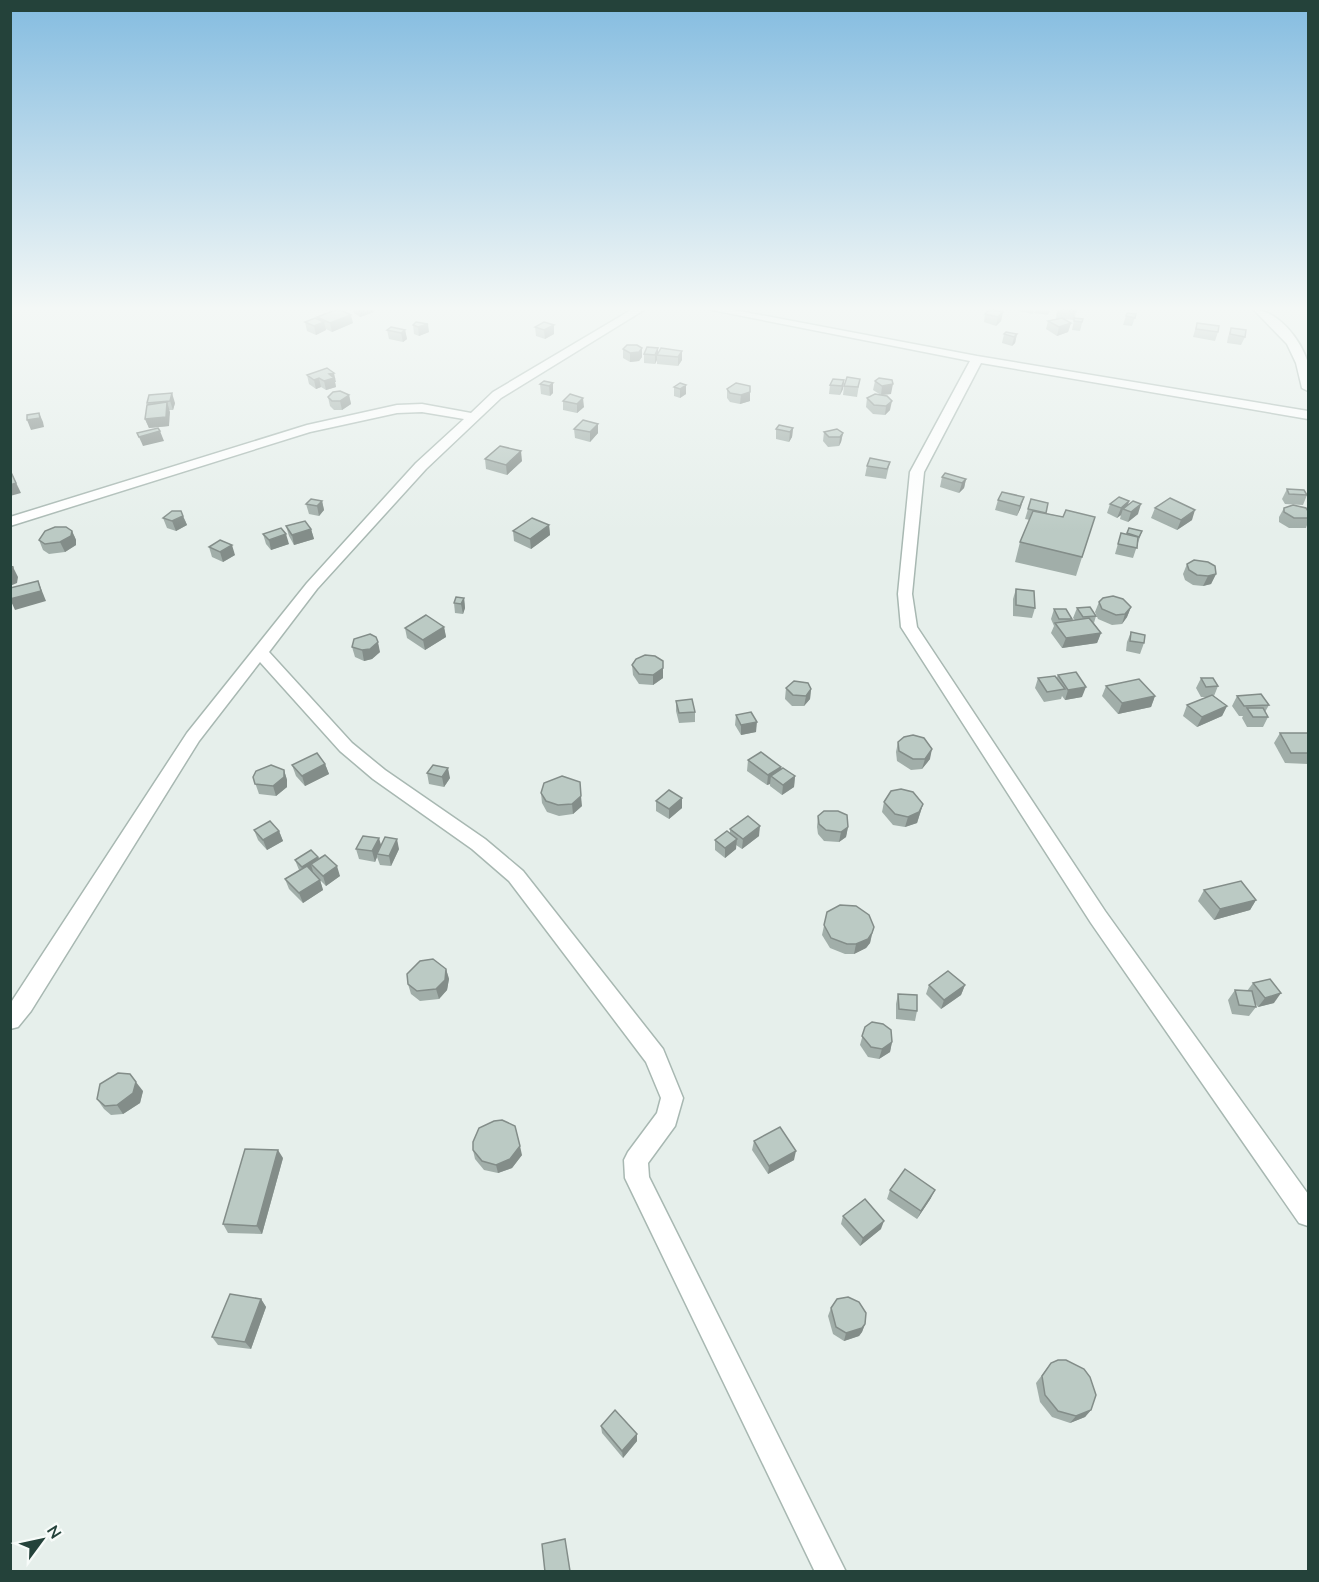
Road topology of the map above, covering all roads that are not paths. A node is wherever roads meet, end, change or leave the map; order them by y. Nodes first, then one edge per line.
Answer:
1 (516, 384) edge
2 (964, 384) edge
3 (1124, 384) edge
4 (1308, 415) edge
5 (474, 417) junction
6 (10, 522) edge
7 (260, 652) junction
8 (10, 1020) edge
9 (1308, 1214) edge
10 (831, 1572) edge

1 - 5 street
2 - 9 street
3 - 4 street
5 - 6 street
5 - 7 street
7 - 8 street
7 - 10 street

